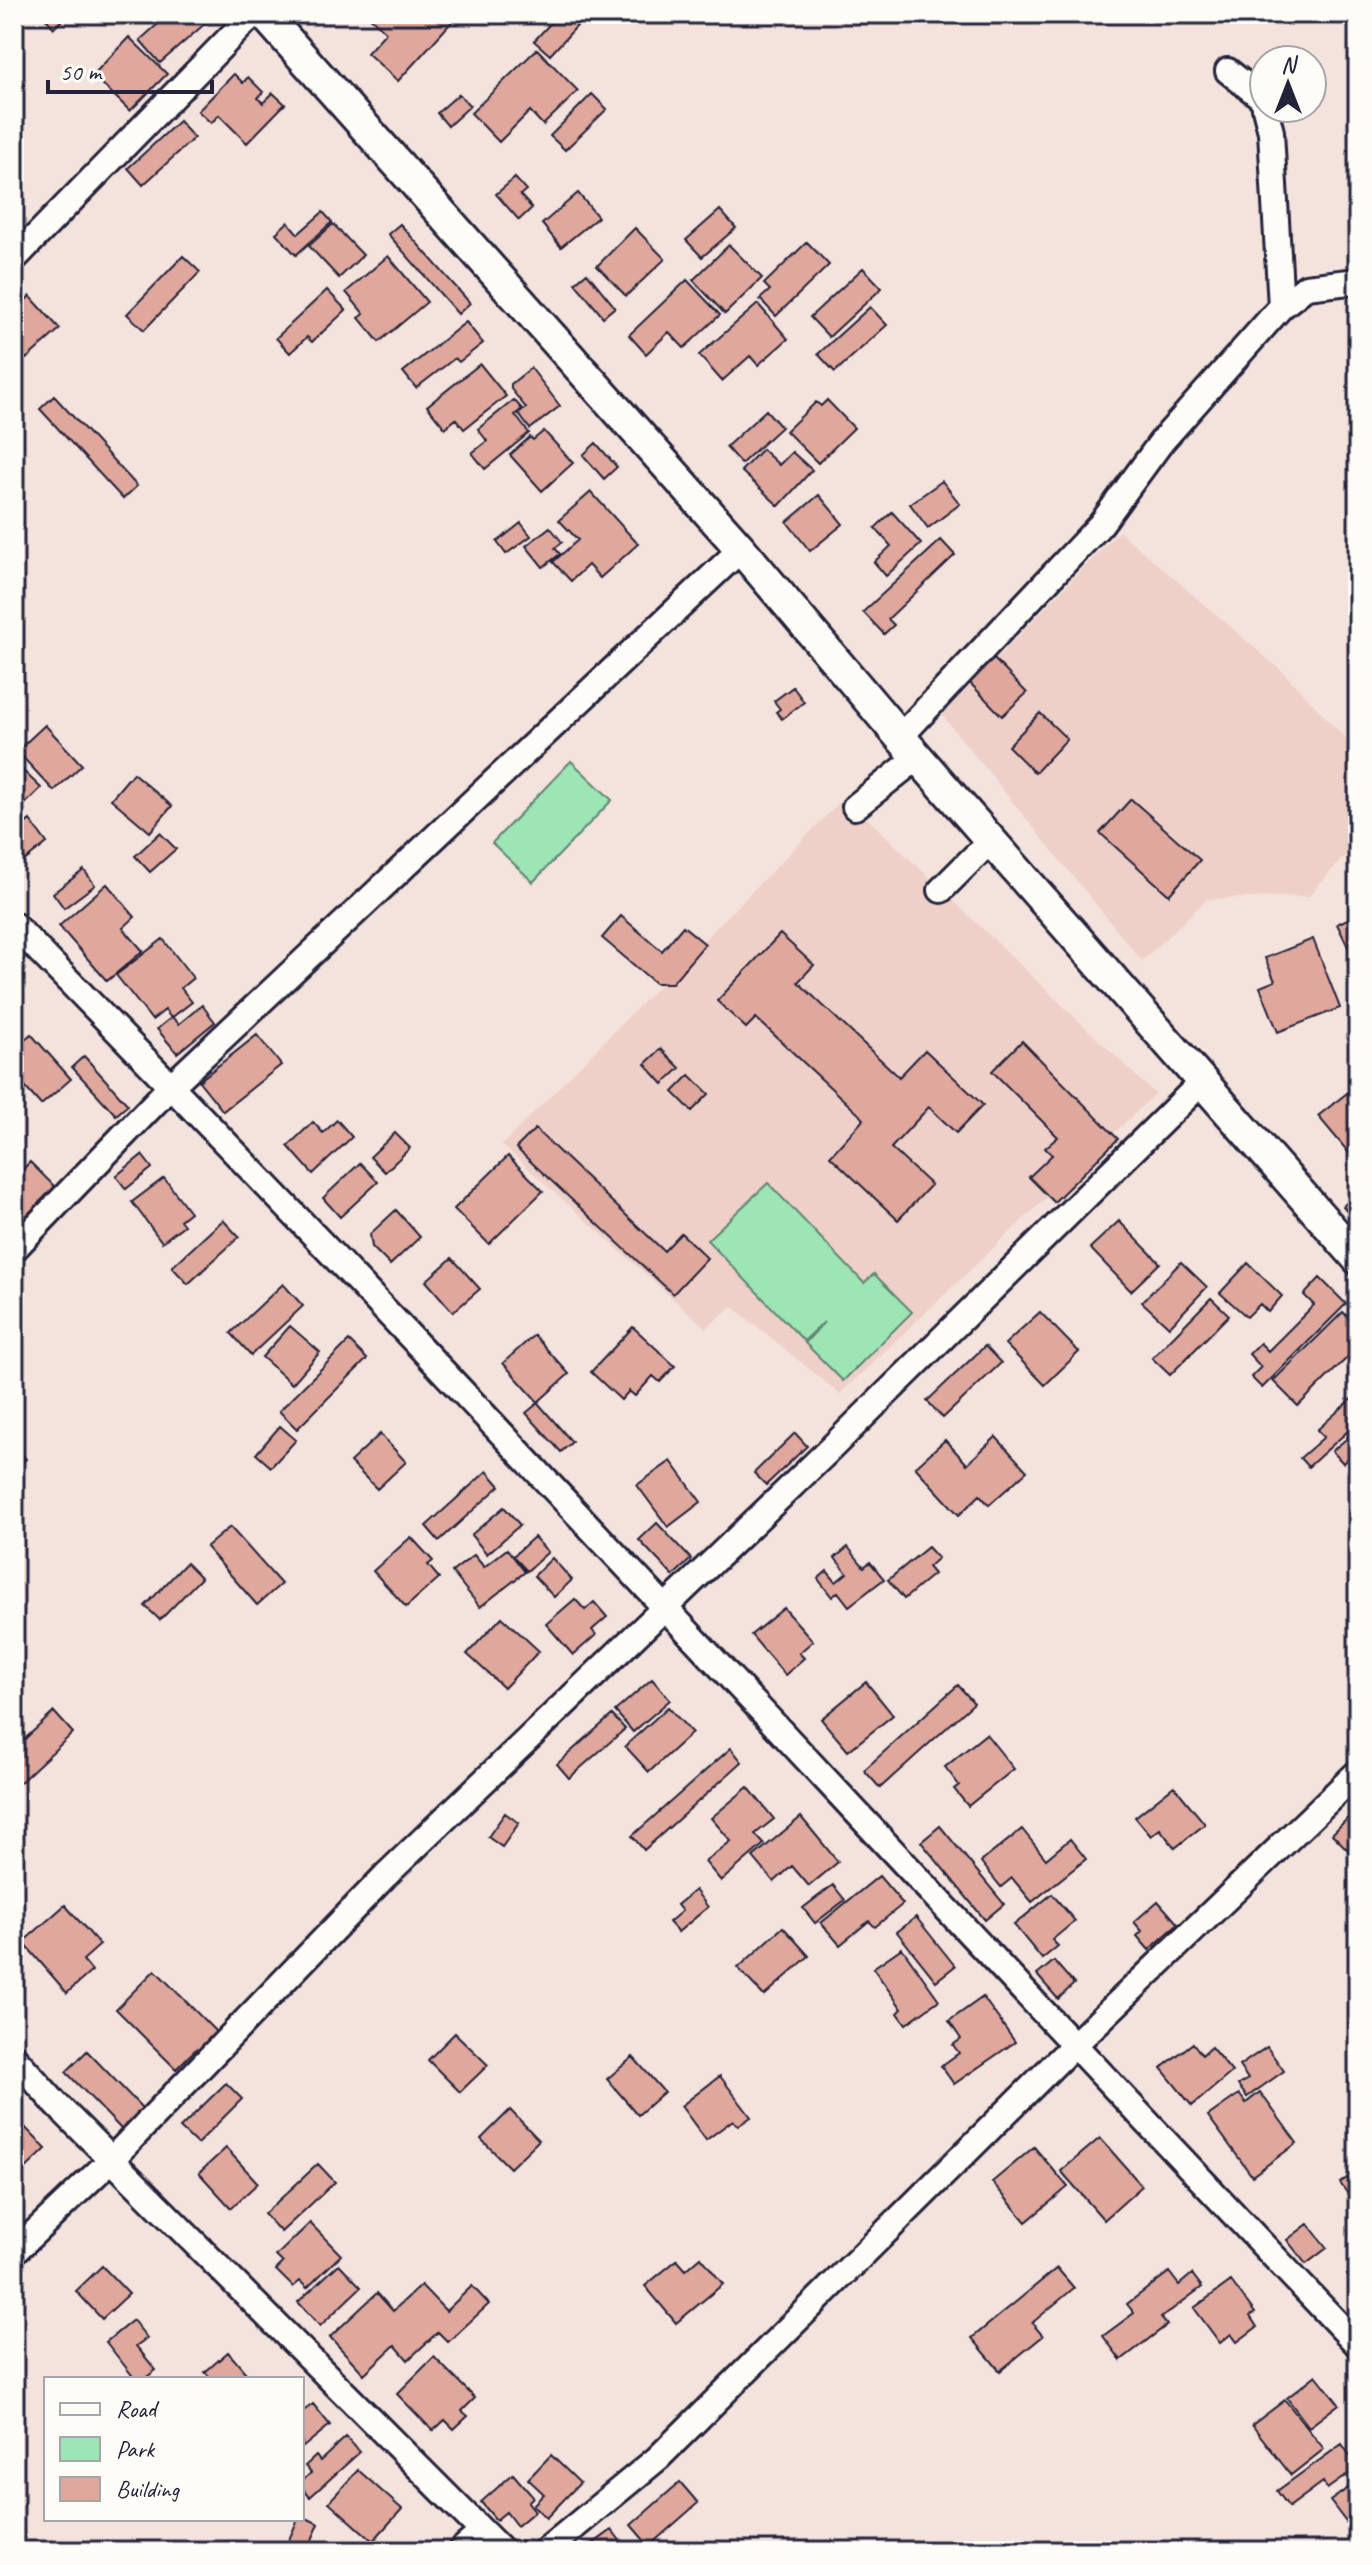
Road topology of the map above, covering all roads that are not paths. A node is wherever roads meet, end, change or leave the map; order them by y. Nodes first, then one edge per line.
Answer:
1 (253, 14) edge
2 (264, 14) edge
3 (1228, 71) dead end
4 (1248, 87) edge
5 (1269, 124) edge
6 (14, 259) edge
7 (1358, 281) edge
8 (1281, 307) junction
9 (741, 549) junction
10 (909, 747) junction
11 (855, 807) dead end
12 (991, 840) junction
13 (941, 890) dead end
14 (14, 925) edge
15 (1203, 1081) junction
16 (172, 1085) junction
17 (14, 1249) edge
18 (1358, 1259) edge
19 (664, 1607) junction
20 (1358, 1772) edge
21 (1073, 2046) junction
22 (14, 2057) edge
23 (112, 2159) junction
24 (14, 2252) edge
25 (1358, 2345) edge
26 (482, 2532) junction
27 (460, 2551) edge
28 (502, 2551) edge
29 (545, 2551) edge

1 - 6 street
2 - 9 street
3 - 4 street
5 - 8 street
7 - 8 street
8 - 10 street
9 - 10 street
9 - 16 street
10 - 11 street
10 - 12 street
12 - 13 street
12 - 15 street
14 - 16 street
15 - 18 street
15 - 19 street
16 - 17 street
16 - 19 street
19 - 21 street
19 - 23 street
20 - 21 street
21 - 25 street
21 - 29 street
22 - 23 street
23 - 24 street
23 - 26 street
26 - 27 street
26 - 28 street

